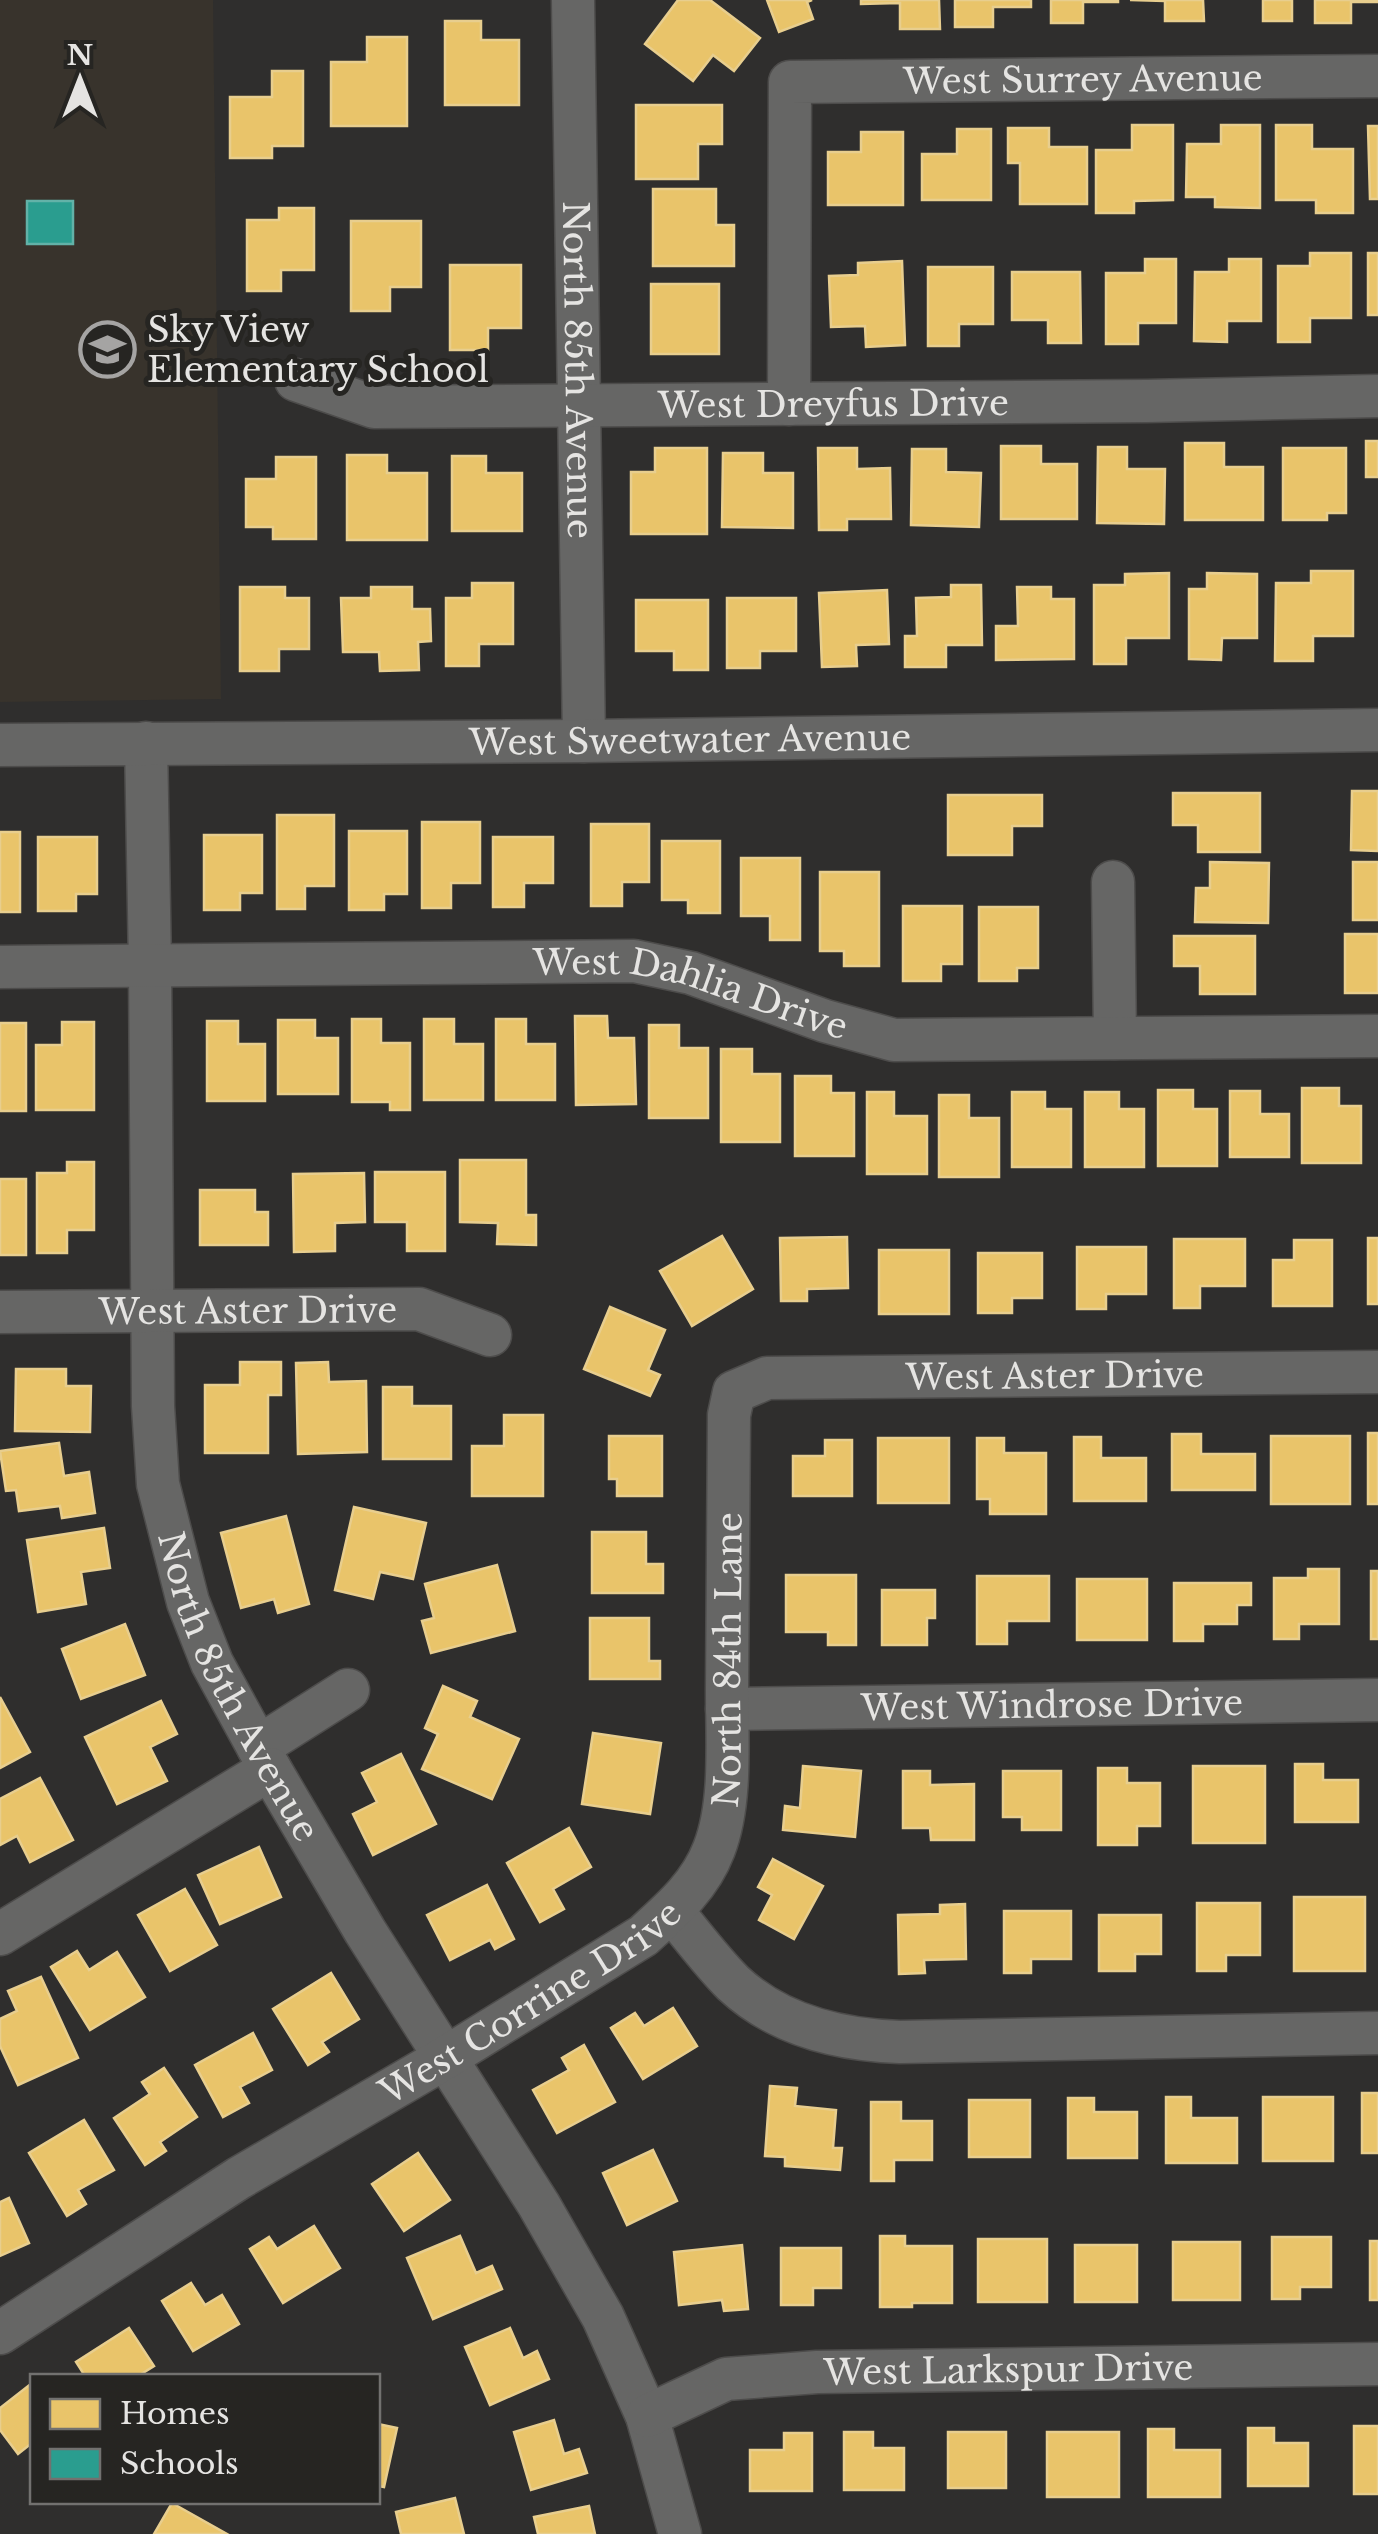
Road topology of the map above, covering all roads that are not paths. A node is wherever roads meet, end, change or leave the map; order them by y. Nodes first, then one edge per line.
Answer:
1 (573, 0) edge
2 (1378, 76) edge
3 (296, 380) dead end
4 (1378, 396) edge
5 (789, 404) junction
6 (580, 405) junction
7 (1378, 730) edge
8 (584, 741) junction
9 (146, 742) junction
10 (0, 745) edge
11 (1113, 882) dead end
12 (150, 965) junction
13 (0, 967) edge
14 (1378, 1036) edge
15 (1114, 1038) junction
16 (151, 1311) junction
17 (0, 1312) edge
18 (490, 1335) dead end
19 (1378, 1372) edge
20 (734, 1392) joint
21 (348, 1690) dead end
22 (1378, 1700) edge
23 (727, 1708) junction
24 (264, 1758) junction
25 (672, 1911) junction
26 (0, 1934) edge
27 (1378, 2034) edge
28 (444, 2058) junction
29 (0, 2334) edge
30 (1378, 2364) edge
31 (647, 2416) junction
32 (680, 2534) edge

1 - 6 street, North 85th Avenue
2 - 5 street, West Surrey Avenue
3 - 6 street, West Dreyfus Drive
4 - 5 street, West Dreyfus Drive
5 - 6 street, West Dreyfus Drive
6 - 8 street, North 85th Avenue
7 - 8 street, West Sweetwater Avenue
8 - 9 street, West Sweetwater Avenue
9 - 10 street, West Sweetwater Avenue
9 - 12 street, North 85th Avenue
11 - 15 street
12 - 13 street, West Dahlia Drive
12 - 15 street, West Dahlia Drive
12 - 16 street, North 85th Avenue
14 - 15 street, West Dahlia Drive
16 - 17 street, West Aster Drive
16 - 18 street, West Aster Drive
16 - 24 street, North 85th Avenue
19 - 20 street, West Aster Drive
20 - 23 street, North 84th Lane
21 - 24 street
22 - 23 street, West Windrose Drive
23 - 25 street, North 84th Lane
24 - 26 street
24 - 28 street, North 85th Avenue
25 - 27 street, West Corrine Drive
25 - 28 street, West Corrine Drive
28 - 29 street, West Corrine Drive
28 - 31 street, North 85th Avenue
30 - 31 street, West Larkspur Drive
31 - 32 street, North 85th Avenue

